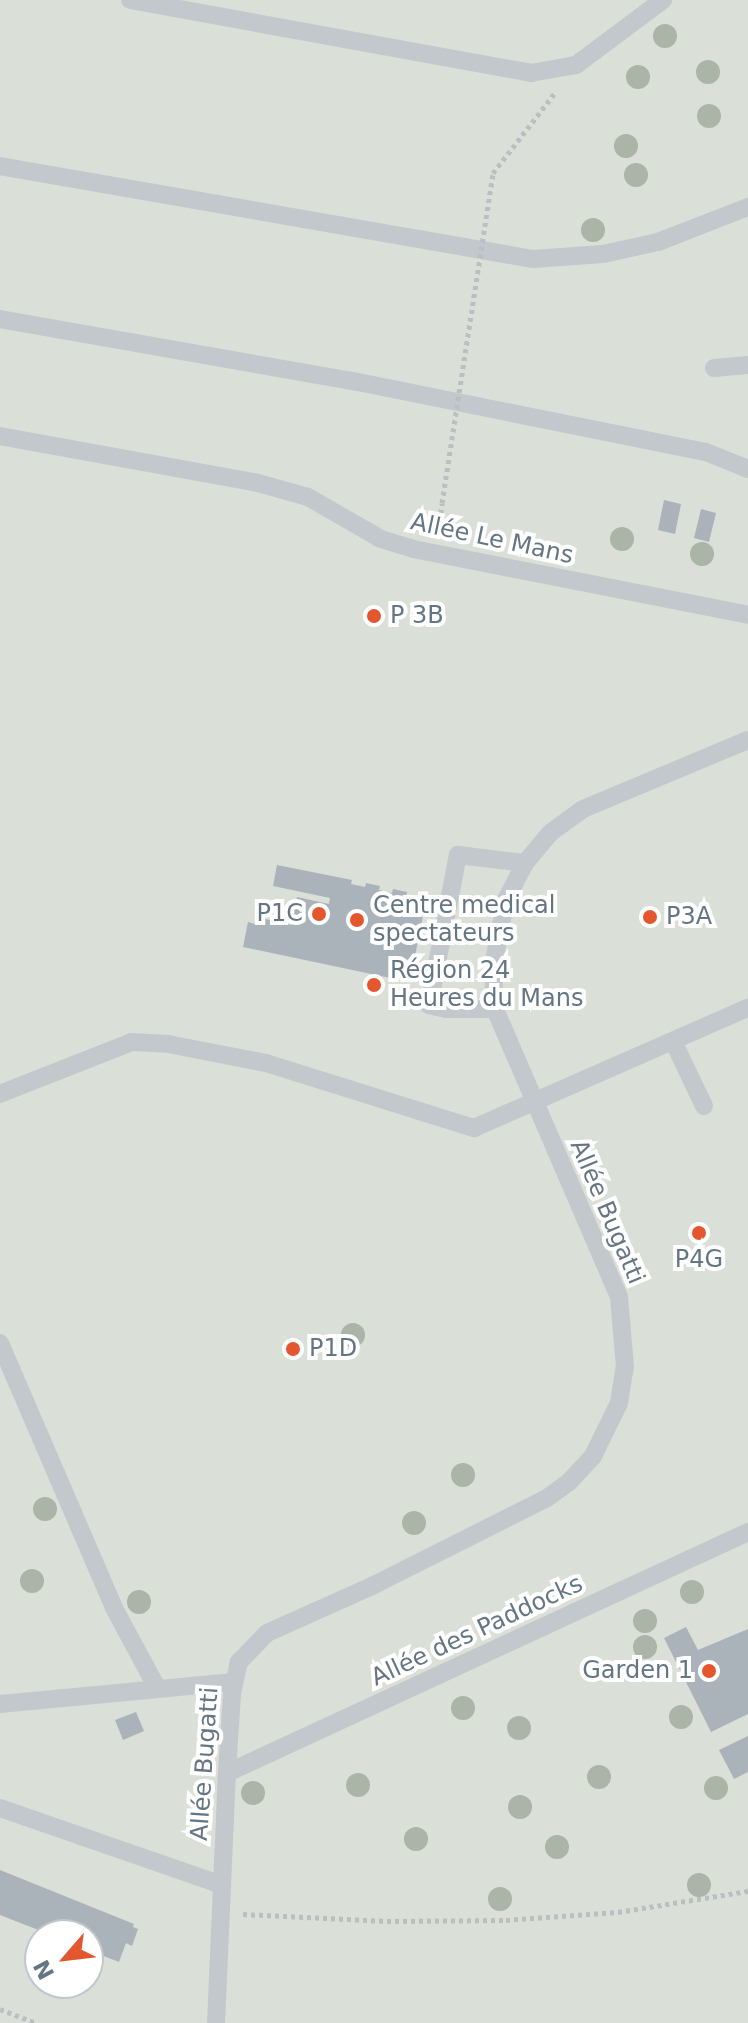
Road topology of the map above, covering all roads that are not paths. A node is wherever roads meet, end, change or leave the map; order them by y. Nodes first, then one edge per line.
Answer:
1 (130, 0) edge
2 (663, 0) edge
3 (0, 166) edge
4 (748, 207) edge
5 (0, 319) edge
6 (748, 365) edge
7 (714, 368) dead end
8 (0, 436) edge
9 (748, 469) edge
10 (748, 615) edge
11 (748, 740) edge
12 (525, 863) junction
13 (748, 1008) edge
14 (495, 1009) junction
15 (673, 1041) junction
16 (0, 1094) edge
17 (533, 1102) junction
18 (704, 1106) dead end
19 (0, 1343) edge
20 (748, 1532) edge
21 (234, 1682) junction
22 (157, 1688) junction
23 (0, 1704) edge
24 (227, 1773) junction
25 (0, 1808) edge
26 (222, 1885) junction
27 (216, 2023) edge

1 - 2 lane
3 - 4 lane
5 - 9 lane
6 - 7 lane
8 - 10 lane, Allée Le Mans
11 - 12 lane, Allée Bugatti
12 - 14 lane, Allée Bugatti
12 - 14 lane
13 - 15 lane
14 - 17 lane, Allée Bugatti
15 - 17 lane
15 - 18 lane
16 - 17 lane
17 - 21 lane, Allée Bugatti
19 - 22 lane
20 - 24 lane, Allée des Paddocks
21 - 22 lane
21 - 24 lane, Allée Bugatti
22 - 23 lane
24 - 26 lane, Allée Bugatti
25 - 26 lane
26 - 27 lane, Allée Bugatti

